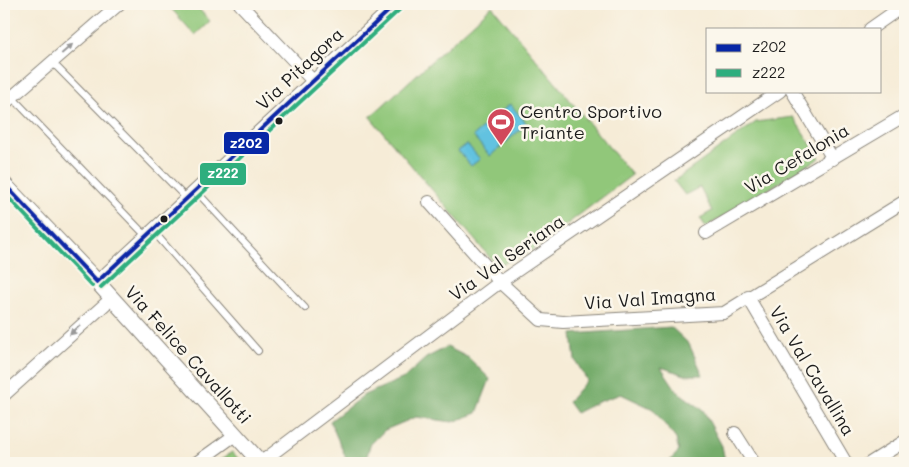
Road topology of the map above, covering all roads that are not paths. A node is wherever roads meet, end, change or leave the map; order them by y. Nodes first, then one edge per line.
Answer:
1 (119, 4) edge
2 (240, 4) edge
3 (396, 4) edge
4 (901, 9) edge
5 (872, 28) edge
6 (52, 62) junction
7 (313, 81) junction
8 (779, 92) edge
9 (793, 92) edge
10 (8, 100) edge
11 (905, 115) edge
12 (833, 159) junction
13 (4, 184) edge
14 (191, 195) junction
15 (905, 201) edge
16 (429, 202) dead end
17 (706, 233) dead end
18 (150, 234) junction
19 (97, 282) junction
20 (500, 282) junction
21 (748, 297) junction
22 (112, 298) junction
23 (305, 308) dead end
24 (258, 351) dead end
25 (4, 396) edge
26 (735, 433) dead end
27 (236, 435) junction
28 (905, 440) edge
29 (196, 463) edge
30 (261, 463) edge
31 (754, 463) edge
32 (846, 463) edge
33 (870, 463) edge

6 -> 1 street
2 - 7 street
3 - 7 street, Via Pitagora
4 - 5 street
6 - 10 street
6 - 14 lane
7 - 14 street, Via Pitagora
8 - 20 street, Via Val Seriana
9 - 12 street
10 - 18 lane
11 - 12 street, Via Cefalonia
12 - 17 street, Via Cefalonia
13 - 19 street, Via Felice Cavallotti
14 - 18 street, Via Pitagora
14 - 23 lane
15 - 21 street, Via Val Imagna
16 - 20 street, Via Val Imagna
18 - 19 street, Via Pitagora
18 - 24 lane
19 - 22 street, Via Felice Cavallotti
20 - 21 street, Via Val Imagna
20 - 30 street, Via Val Seriana
21 - 32 street, Via Val Cavallina
22 -> 25 street
22 - 27 street, Via Felice Cavallotti
26 - 31 street
27 - 29 street
27 - 30 street, Via Felice Cavallotti
28 - 33 street

